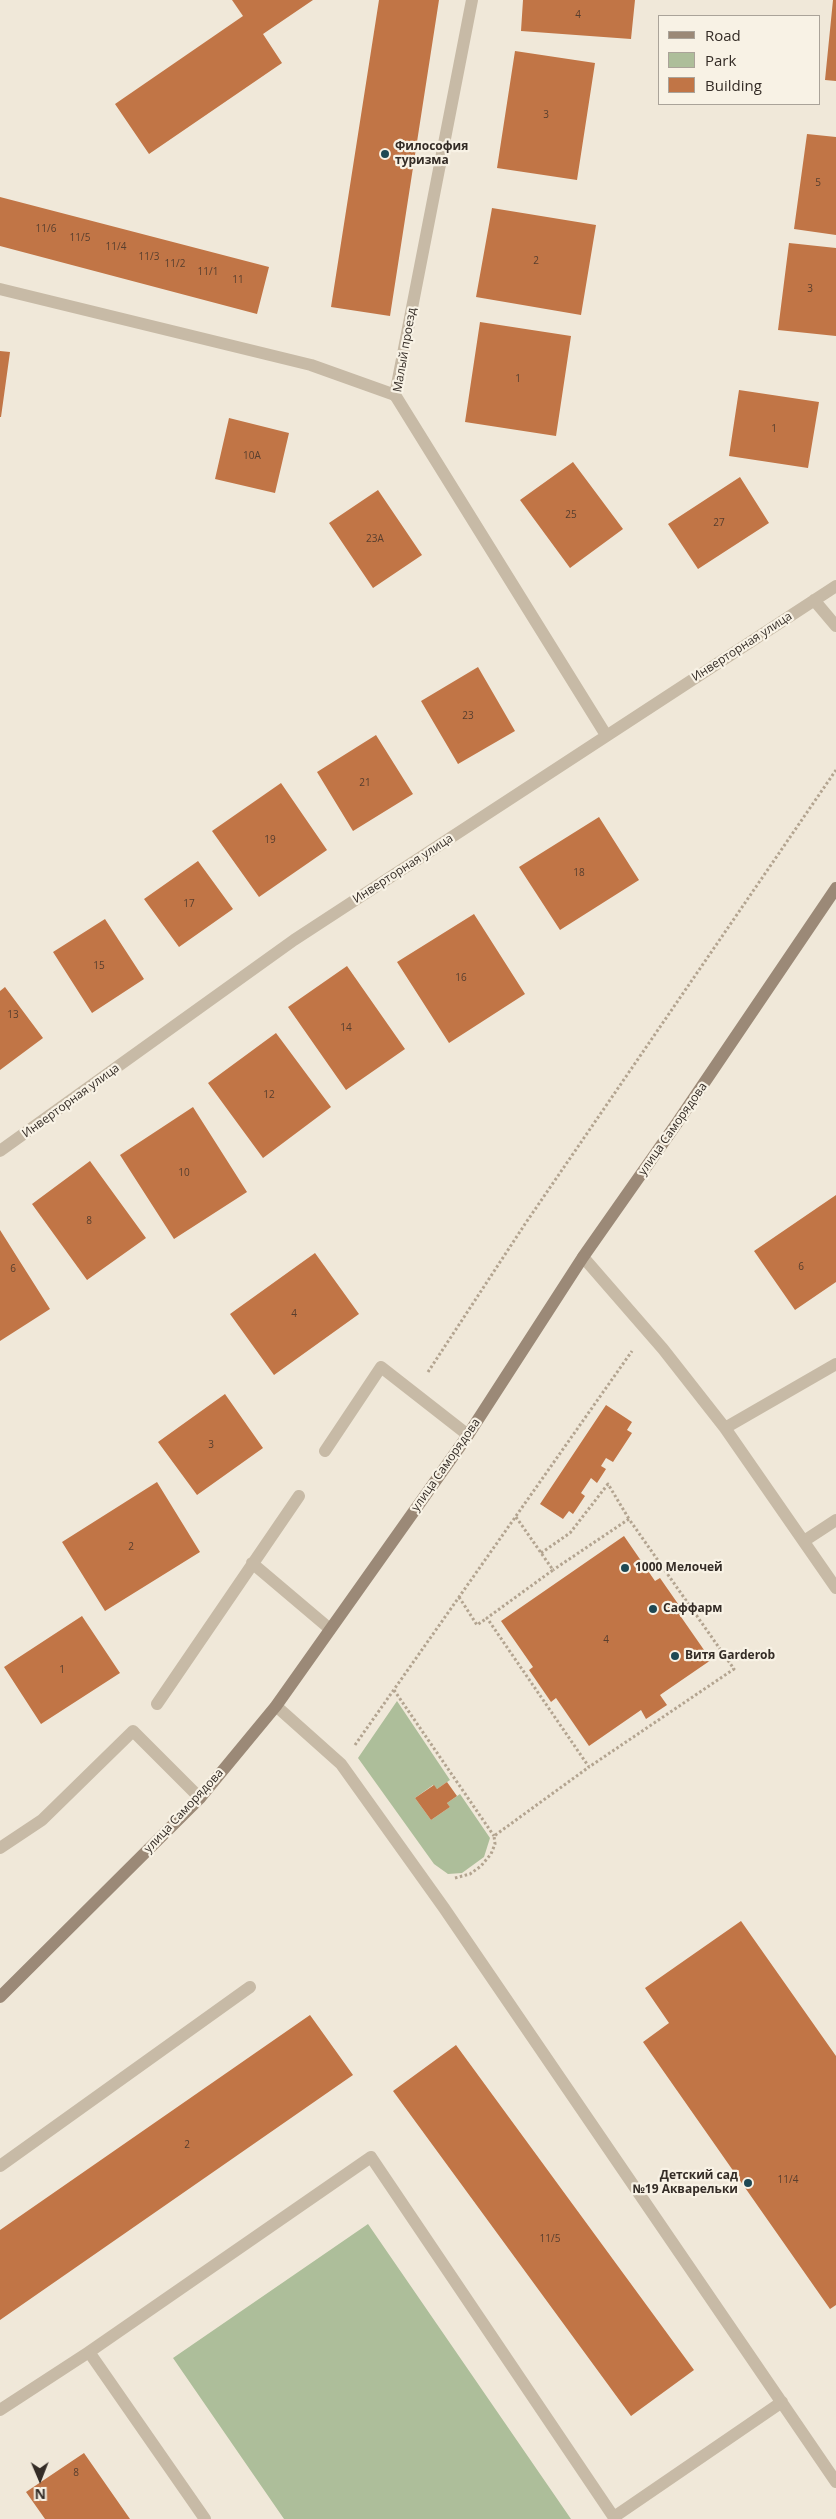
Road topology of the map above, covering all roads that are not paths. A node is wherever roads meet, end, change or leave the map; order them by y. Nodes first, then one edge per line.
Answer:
1 (472, 0) edge
2 (0, 289) edge
3 (395, 395) junction
4 (836, 586) edge
5 (814, 600) junction
6 (836, 626) edge
7 (606, 735) junction
8 (836, 888) edge
9 (0, 1151) edge
10 (583, 1257) junction
11 (836, 1364) edge
12 (725, 1428) junction
13 (468, 1435) junction
14 (325, 1451) dead end
15 (299, 1496) dead end
16 (836, 1520) edge
17 (804, 1541) junction
18 (252, 1563) junction
19 (836, 1588) edge
20 (330, 1630) junction
21 (157, 1704) dead end
22 (276, 1706) junction
23 (200, 1798) junction
24 (0, 1848) edge
25 (250, 1987) dead end
26 (0, 1997) edge
27 (0, 2166) edge
28 (89, 2352) junction
29 (782, 2402) junction
30 (0, 2410) edge
31 (836, 2482) edge
32 (614, 2518) edge
33 (205, 2519) edge

1 - 3 street, Малый проезд
2 - 3 street
3 - 7 street, Малый проезд
4 - 5 street, Инверторная улица
5 - 6 street
5 - 7 street, Инверторная улица
7 - 9 street, Инверторная улица
8 - 10 street, улица Саморядова
10 - 12 street
10 - 13 street, улица Саморядова
11 - 12 street
12 - 17 street
13 - 14 street
13 - 20 street, улица Саморядова
15 - 18 street
16 - 17 street
17 - 19 street
18 - 20 street
18 - 21 street
20 - 22 street, улица Саморядова
22 - 23 street, улица Саморядова
22 - 29 street
23 - 24 street
23 - 26 street, улица Саморядова
25 - 27 street
28 - 30 street
28 - 32 street
28 - 33 street
29 - 31 street
29 - 32 street

